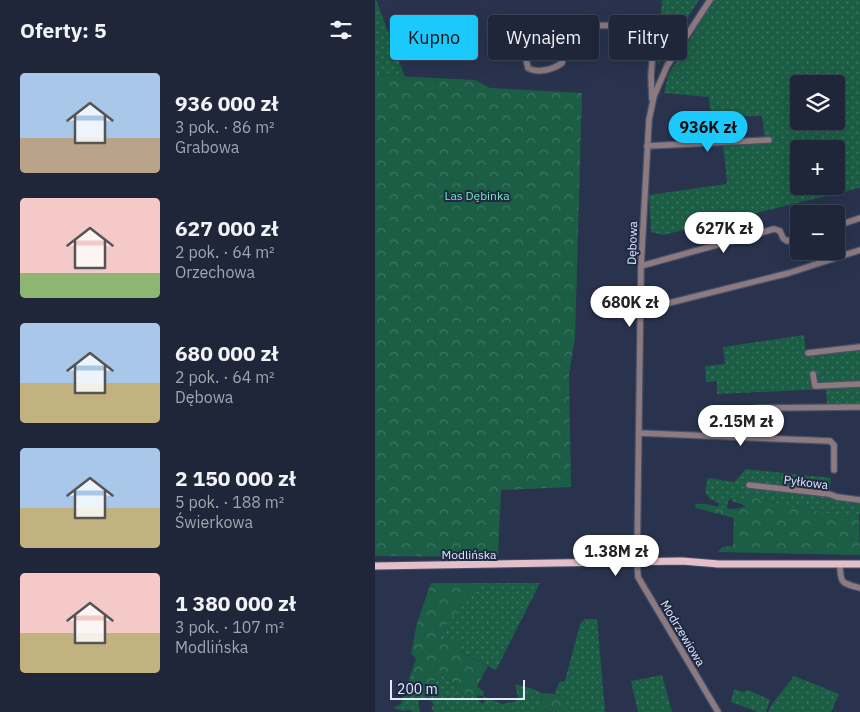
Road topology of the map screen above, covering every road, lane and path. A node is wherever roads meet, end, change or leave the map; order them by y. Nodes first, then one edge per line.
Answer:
1 (710, 0) edge
2 (568, 25) joint
3 (599, 26) edge
4 (653, 105) junction
5 (769, 140) dead end
6 (647, 146) junction
7 (860, 218) edge
8 (845, 223) edge
9 (790, 240) edge
10 (860, 250) edge
11 (641, 266) junction
12 (641, 310) junction
13 (860, 347) edge
14 (808, 353) dead end
15 (813, 374) dead end
16 (860, 384) edge
17 (860, 407) edge
18 (757, 408) dead end
19 (639, 433) junction
20 (834, 470) dead end
21 (749, 485) dead end
22 (860, 500) edge
23 (637, 564) junction
24 (840, 564) junction
25 (860, 564) edge
26 (375, 566) edge
27 (860, 588) edge
28 (718, 712) edge

1 - 4 street, Dębowa
2 - 2 street
3 - 4 street
4 - 6 street, Dębowa
5 - 6 street
6 - 11 street, Dębowa
7 - 8 street
9 - 11 street
10 - 12 street
11 - 12 street, Dębowa
12 - 19 street, Dębowa
13 - 14 street
15 - 16 street
17 - 18 street
19 - 20 street
19 - 23 street, Dębowa
21 - 22 street, Pyłkowa
23 - 24 main road, Modlińska
23 - 26 main road, Modlińska
23 - 28 street, Modrzewiowa
24 - 25 main road, Modlińska
24 - 27 street

